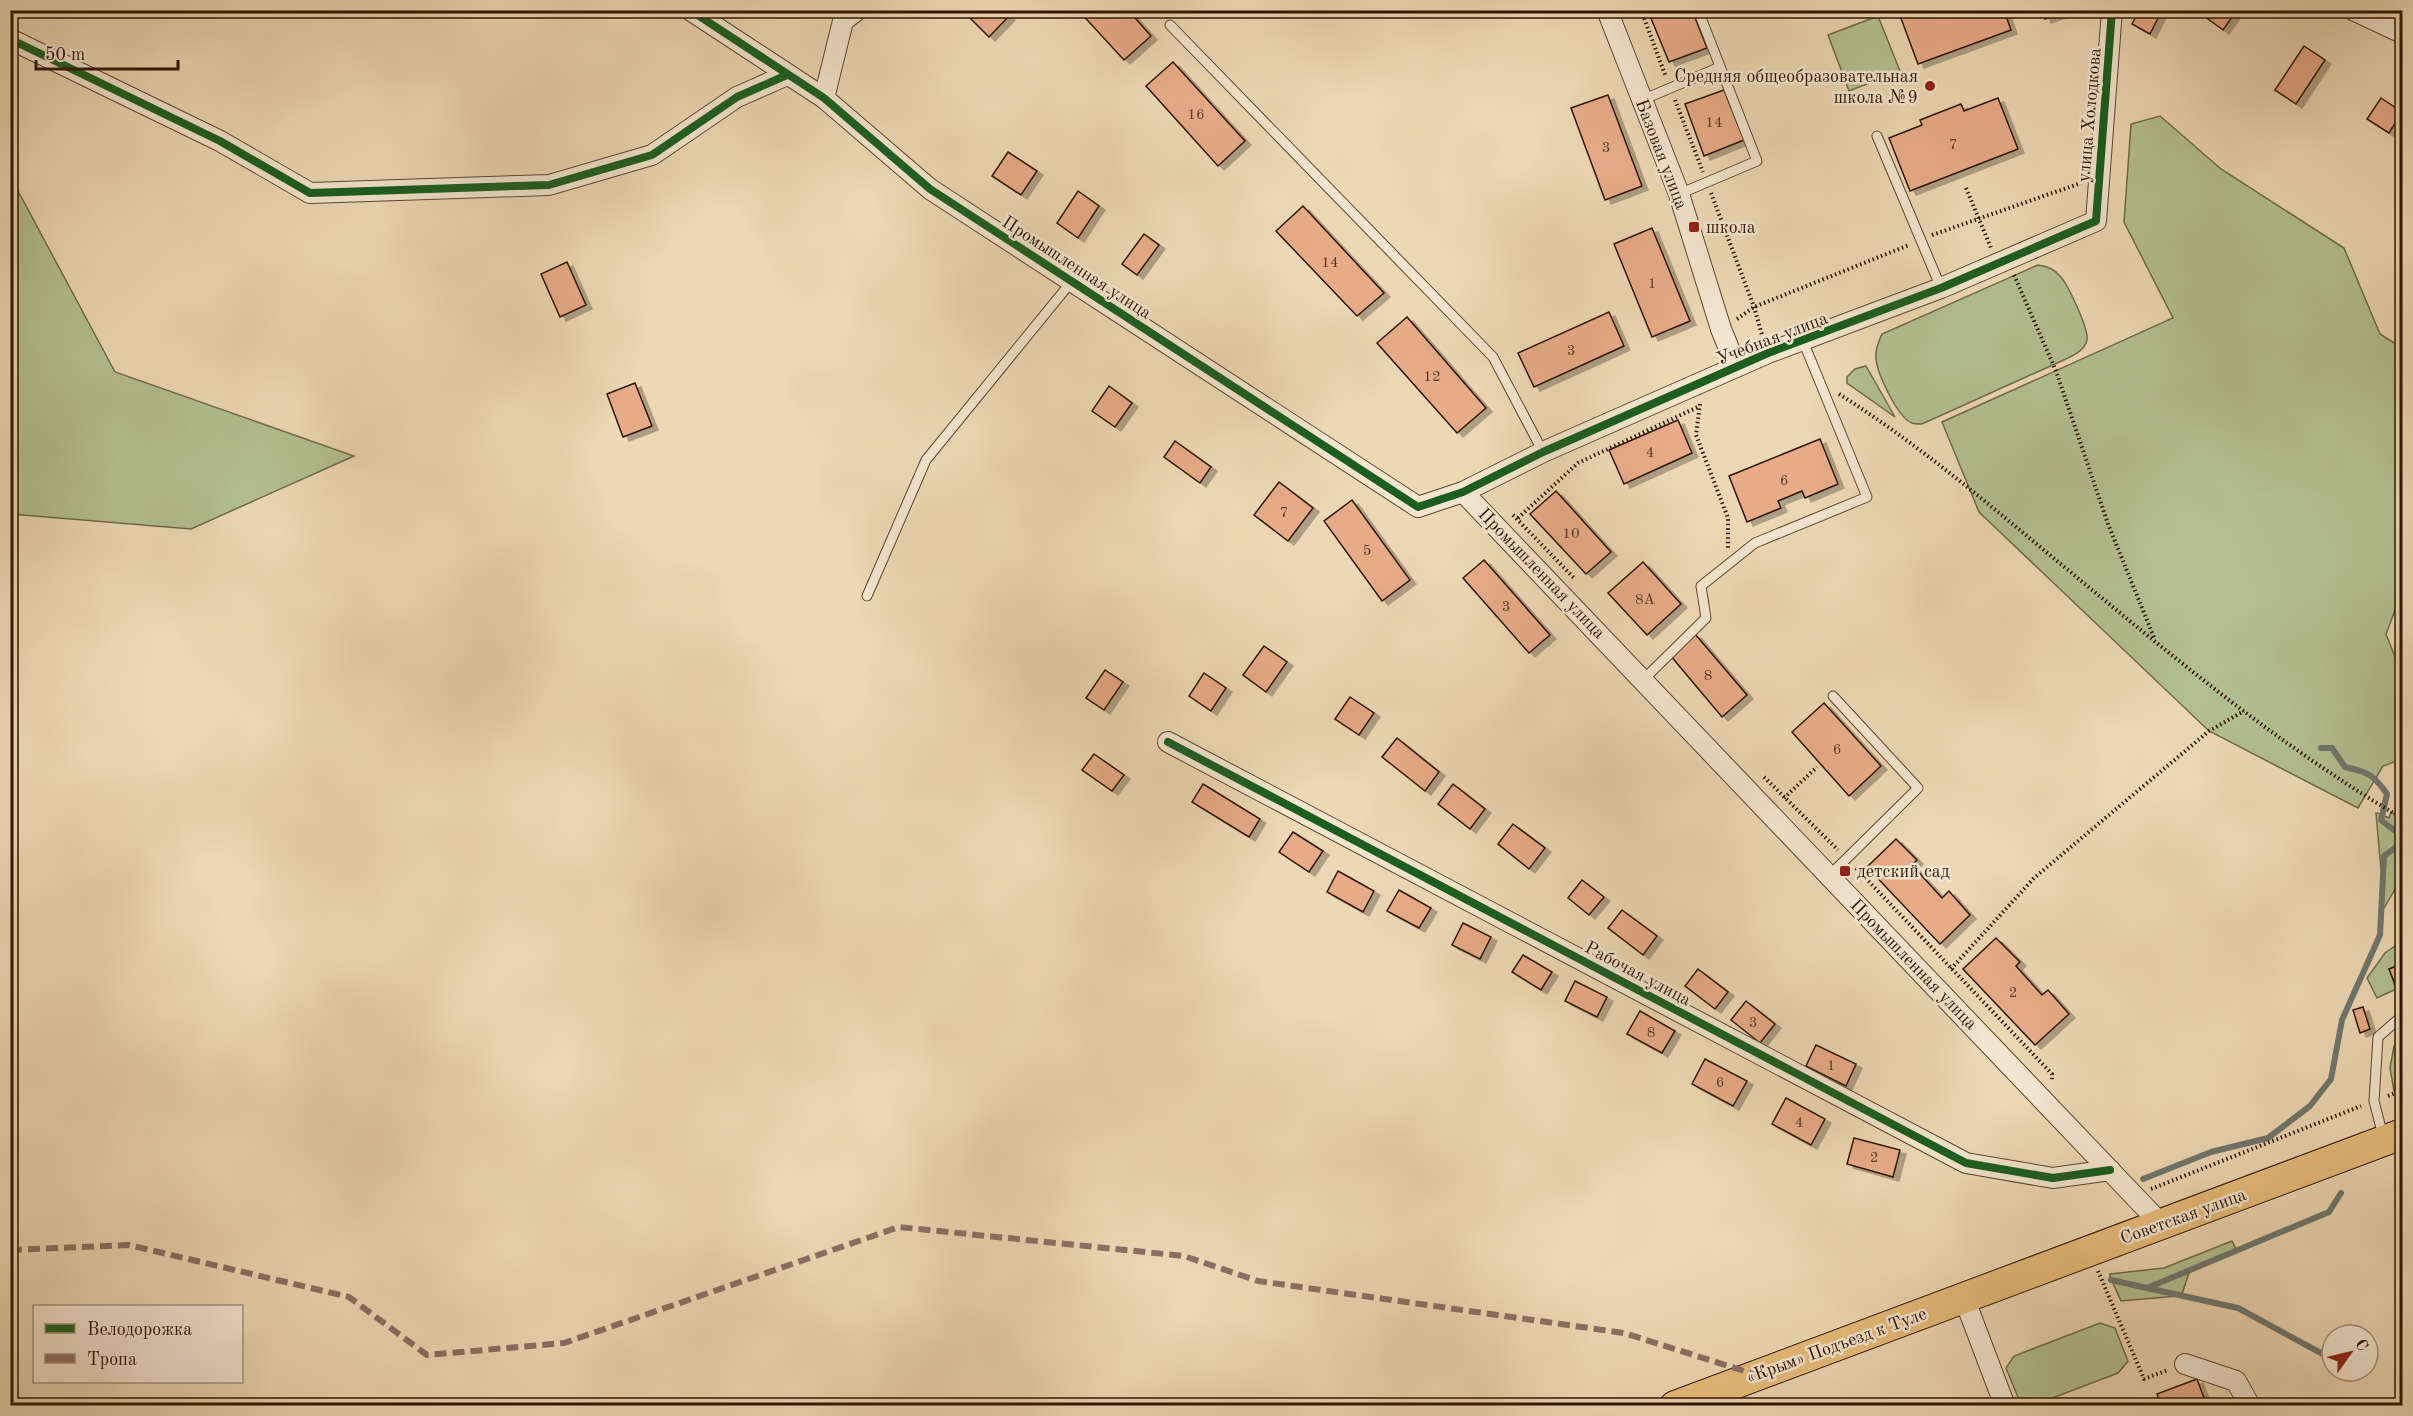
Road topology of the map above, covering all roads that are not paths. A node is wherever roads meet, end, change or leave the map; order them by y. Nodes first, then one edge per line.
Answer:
1 (690, 10) edge
2 (1607, 10) edge
3 (1698, 10) edge
4 (2112, 10) edge
5 (2354, 10) edge
6 (856, 11) edge
7 (1170, 25) dead end
8 (2403, 33) edge
9 (10, 39) edge
10 (1720, 67) junction
11 (787, 75) junction
12 (824, 98) junction
13 (1641, 100) junction
14 (1877, 136) dead end
15 (1679, 194) junction
16 (2096, 221) joint
17 (1072, 281) junction
18 (1941, 288) junction
19 (1803, 341) junction
20 (1736, 366) junction
21 (1543, 452) junction
22 (1463, 492) junction
23 (867, 596) dead end
24 (1644, 680) junction
25 (1833, 696) dead end
26 (1168, 742) dead end
27 (1830, 875) junction
28 (2403, 1016) edge
29 (2393, 1138) edge
30 (2109, 1170) junction
31 (2162, 1224) junction
32 (1964, 1298) junction
33 (2184, 1364) road end
34 (1675, 1406) edge
35 (2005, 1406) edge
36 (2250, 1406) edge

1 - 11 street, Промышленная улица
2 - 13 street, Базовая улица
3 - 10 lane
4 - 16 street, улица Холодкова
5 - 8 street
6 - 12 street
7 - 21 lane
9 - 11 street
10 - 13 lane
10 - 15 lane
11 - 12 street, Промышленная улица
12 - 17 street, Промышленная улица
13 - 15 street, Базовая улица
14 - 18 lane
15 - 20 street, Базовая улица
16 - 18 street, Учебная улица
17 - 22 street, Промышленная улица
17 - 23 lane
18 - 19 street, Учебная улица
19 - 20 street, Учебная улица
19 - 24 lane
20 - 21 street, Учебная улица
21 - 22 street, Учебная улица
22 - 24 street, Промышленная улица
24 - 27 street, Промышленная улица
25 - 27 lane
26 - 30 street, Рабочая улица
27 - 30 street, Промышленная улица
28 - 29 lane
29 - 31 main road, Советская улица
30 - 31 street, Промышленная улица
31 - 32 main road, Советская улица
32 - 34 main road, «Крым» Подъезд к Туле
32 - 35 street
33 - 36 street

